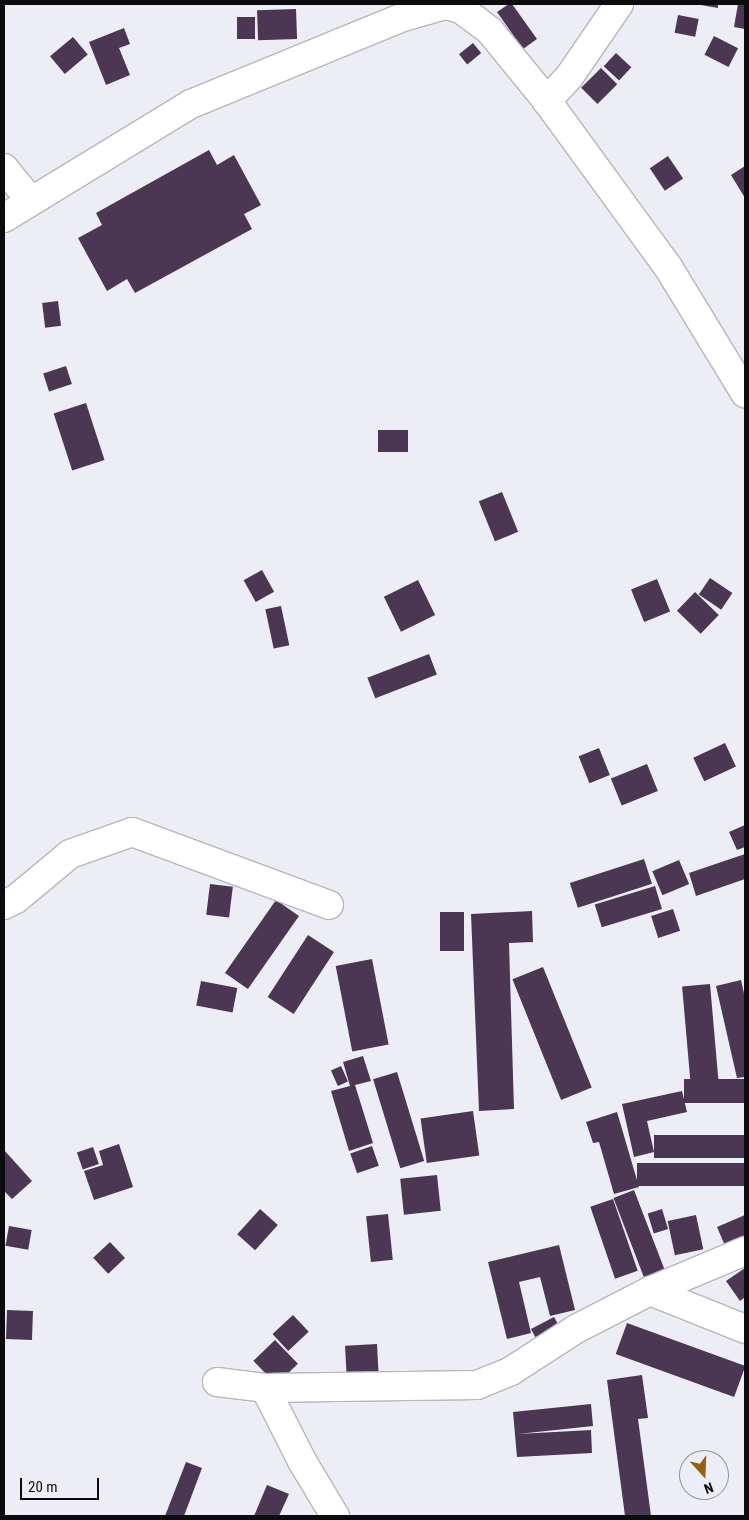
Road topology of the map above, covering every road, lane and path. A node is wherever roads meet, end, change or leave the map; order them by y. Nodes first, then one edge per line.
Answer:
1 (619, 4) edge
2 (546, 101) junction
3 (4, 168) edge
4 (30, 200) junction
5 (4, 218) edge
6 (745, 393) edge
7 (4, 905) edge
8 (329, 905) dead end
9 (745, 1252) edge
10 (650, 1291) junction
11 (745, 1329) edge
12 (217, 1382) dead end
13 (265, 1388) junction
14 (335, 1516) edge

1 - 2 street
2 - 4 street
2 - 6 street
3 - 4 street
4 - 5 street
7 - 8 street
9 - 10 street
10 - 11 street
10 - 13 street
12 - 13 street
13 - 14 street

